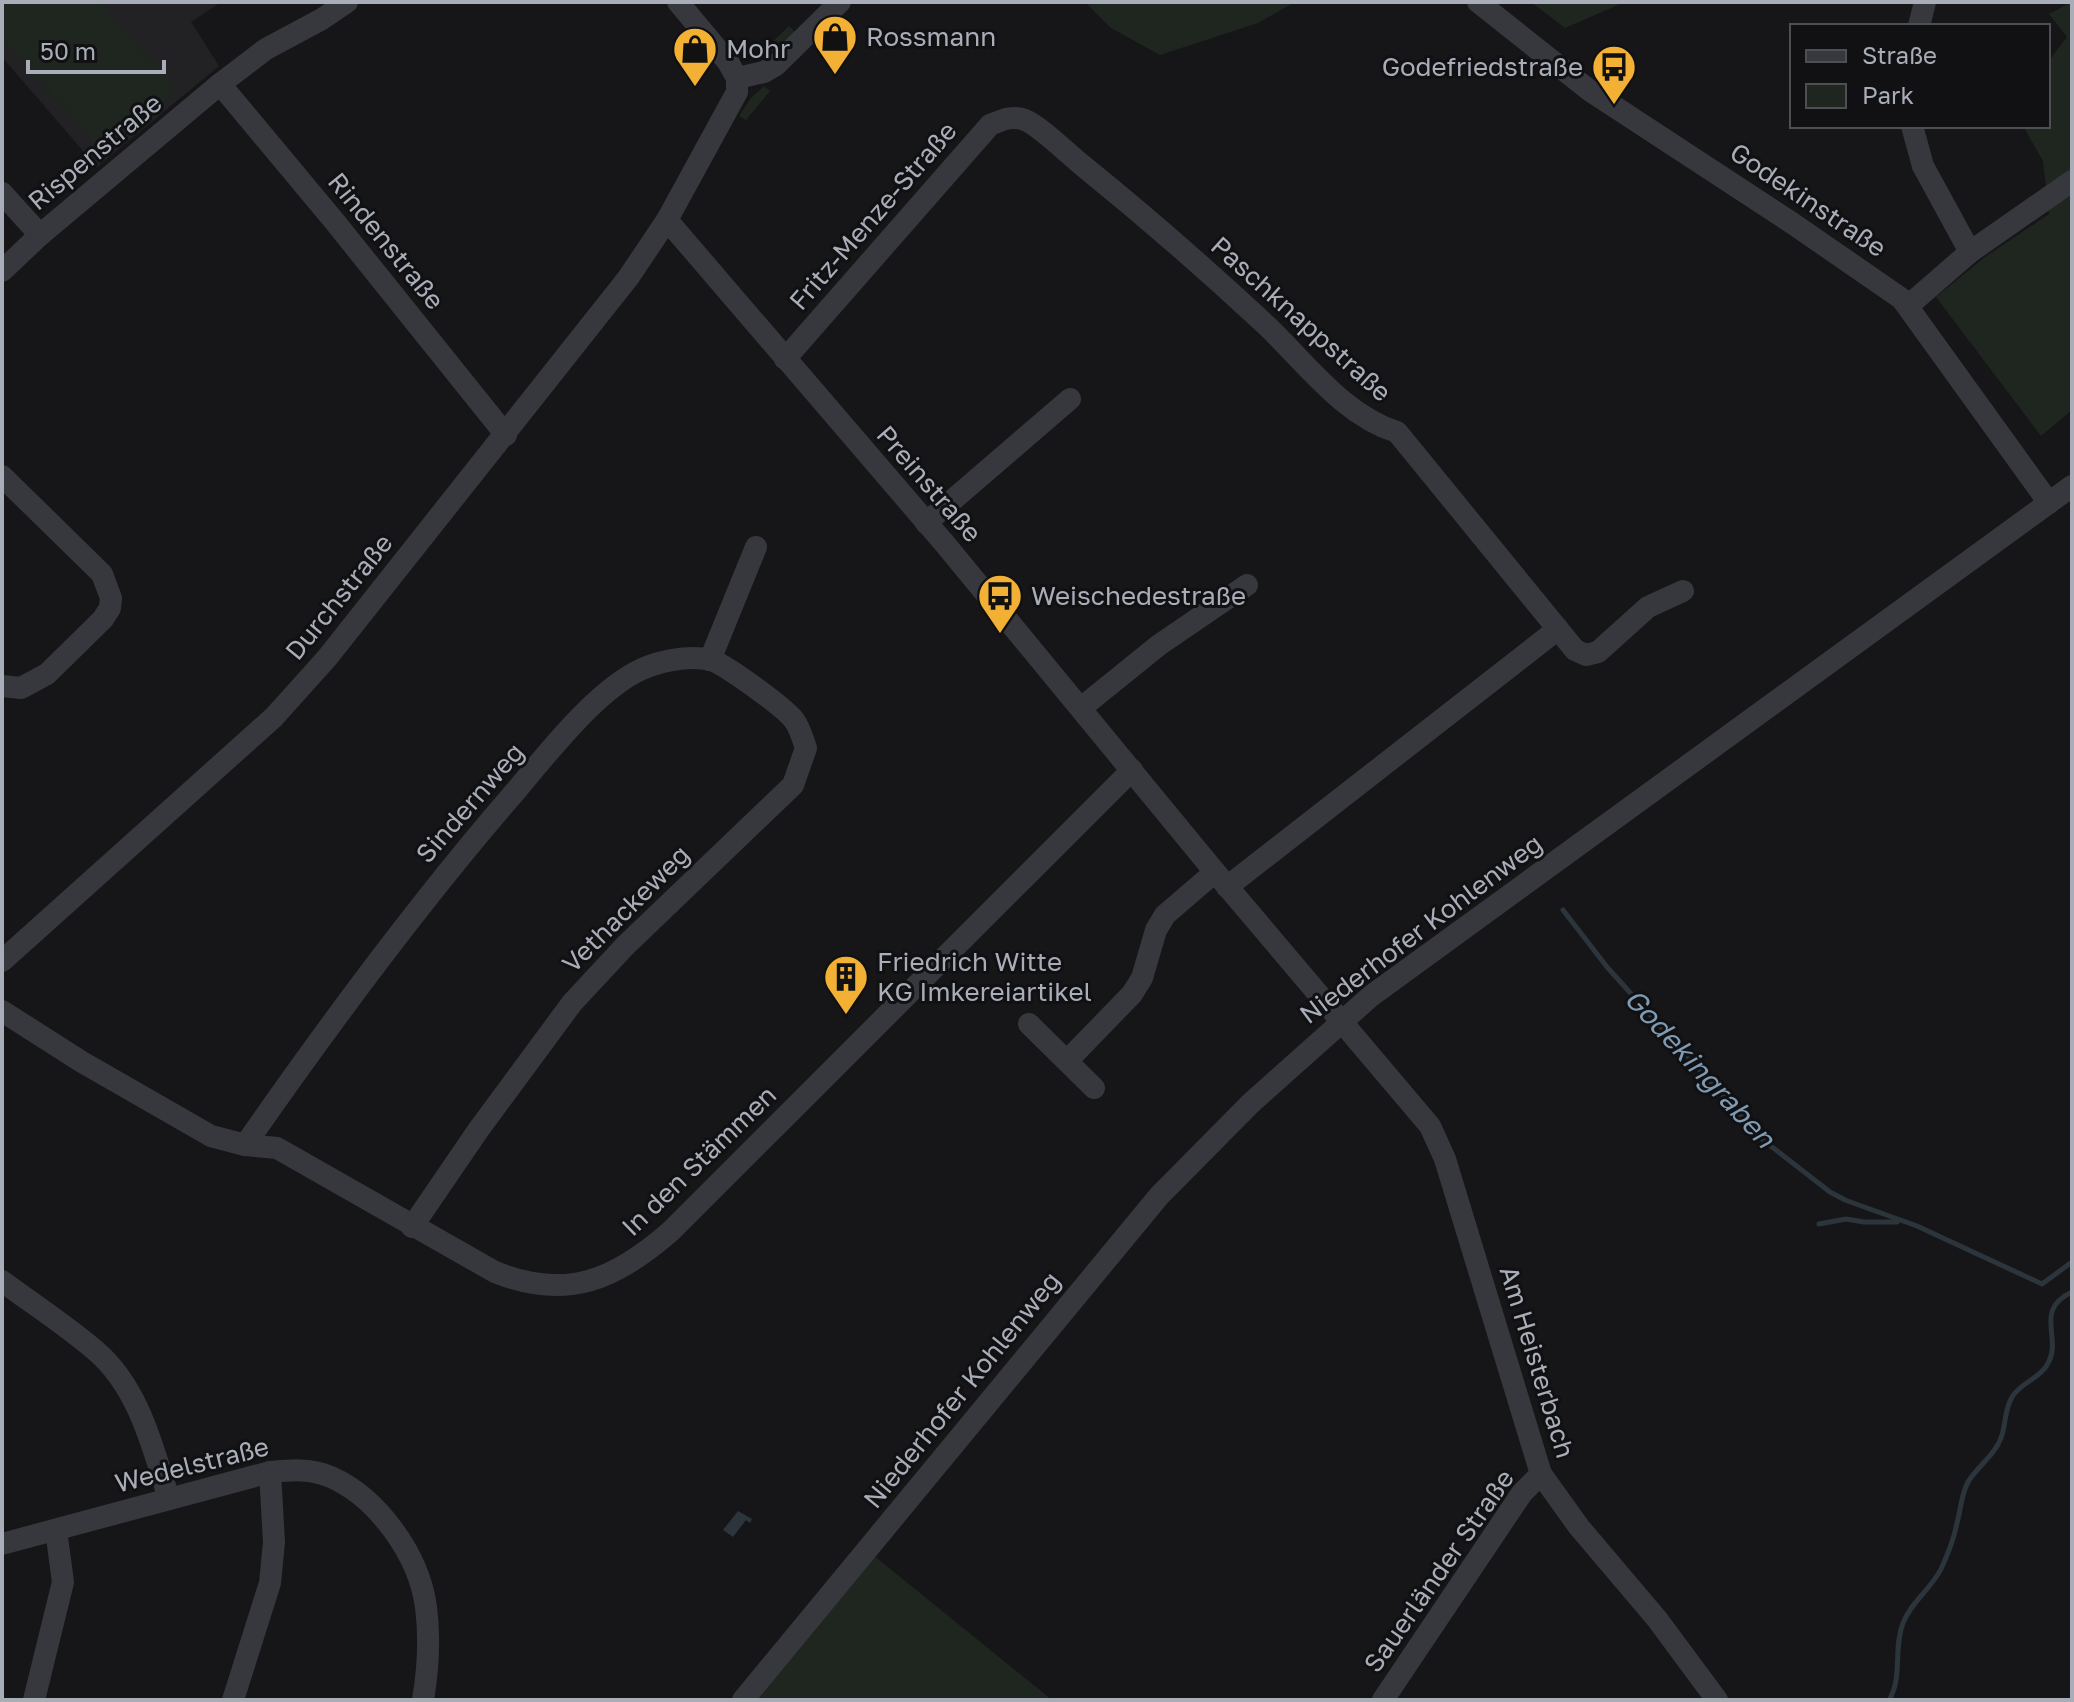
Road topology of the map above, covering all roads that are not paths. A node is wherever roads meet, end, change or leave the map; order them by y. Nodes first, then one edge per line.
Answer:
1 (347, 2) edge
2 (678, 2) edge
3 (840, 2) edge
4 (1478, 2) edge
5 (1925, 2) edge
6 (1920, 24) edge
7 (737, 78) junction
8 (220, 84) junction
9 (1008, 117) joint
10 (1913, 128) edge
11 (2072, 181) edge
12 (2, 193) edge
13 (667, 220) junction
14 (40, 235) junction
15 (1970, 252) junction
16 (2, 271) edge
17 (1908, 306) junction
18 (785, 359) junction
19 (1070, 399) dead end
20 (506, 435) junction
21 (2, 476) edge
22 (2072, 486) edge
23 (2049, 503) junction
24 (926, 523) junction
25 (756, 547) dead end
26 (1247, 585) dead end
27 (1683, 591) dead end
28 (1558, 629) junction
29 (710, 660) junction
30 (2, 686) edge
31 (1081, 708) junction
32 (1132, 770) junction
33 (1221, 879) junction
34 (6, 952) edge
35 (2, 1011) edge
36 (1342, 1021) junction
37 (1029, 1024) dead end
38 (1067, 1061) junction
39 (1094, 1088) dead end
40 (245, 1145) junction
41 (412, 1227) junction
42 (2, 1281) edge
43 (270, 1472) junction
44 (1541, 1474) junction
45 (169, 1499) junction
46 (56, 1530) junction
47 (2, 1544) edge
48 (34, 1700) edge
49 (233, 1700) edge
50 (423, 1700) edge
51 (743, 1700) edge
52 (1383, 1700) edge
53 (1717, 1700) edge

1 - 8 street, Rispenstraße
2 - 7 street
3 - 7 street
4 - 17 street, Godekinstraße
5 - 6 street
7 - 13 street
8 - 14 street, Rispenstraße
8 - 20 street, Rindenstraße
9 - 18 street, Fritz-Menze-Straße
9 - 28 street, Paschknappstraße
10 - 15 street
11 - 15 street
12 - 14 street
13 - 18 street, Preinstraße
13 - 20 street, Durchstraße
14 - 16 street, Rispenstraße
15 - 17 street
17 - 23 street, Godekinstraße
18 - 24 street, Preinstraße
19 - 24 street
20 - 34 street, Durchstraße
21 - 30 street
22 - 23 street, Niederhofer Kohlenweg
23 - 36 street, Niederhofer Kohlenweg
24 - 31 street, Preinstraße
25 - 29 street
26 - 31 street
27 - 28 street
28 - 33 street
29 - 40 street, Sindernweg
29 - 41 street, Vethackeweg
31 - 32 street, Preinstraße
32 - 33 street, Preinstraße
32 - 41 street, In den Stämmen
33 - 36 street, Preinstraße
33 - 38 street
35 - 40 street, In den Stämmen
36 - 44 street, Am Heisterbach
36 - 51 street, Niederhofer Kohlenweg
37 - 38 street
38 - 39 street
40 - 41 street, In den Stämmen
42 - 45 street
43 - 45 street, Wedelstraße
43 - 49 street
43 - 50 street, Wedelstraße
44 - 52 street, Sauerländer Straße
44 - 53 street, Am Heisterbach
45 - 46 street, Wedelstraße
46 - 47 street, Wedelstraße
46 - 48 street

